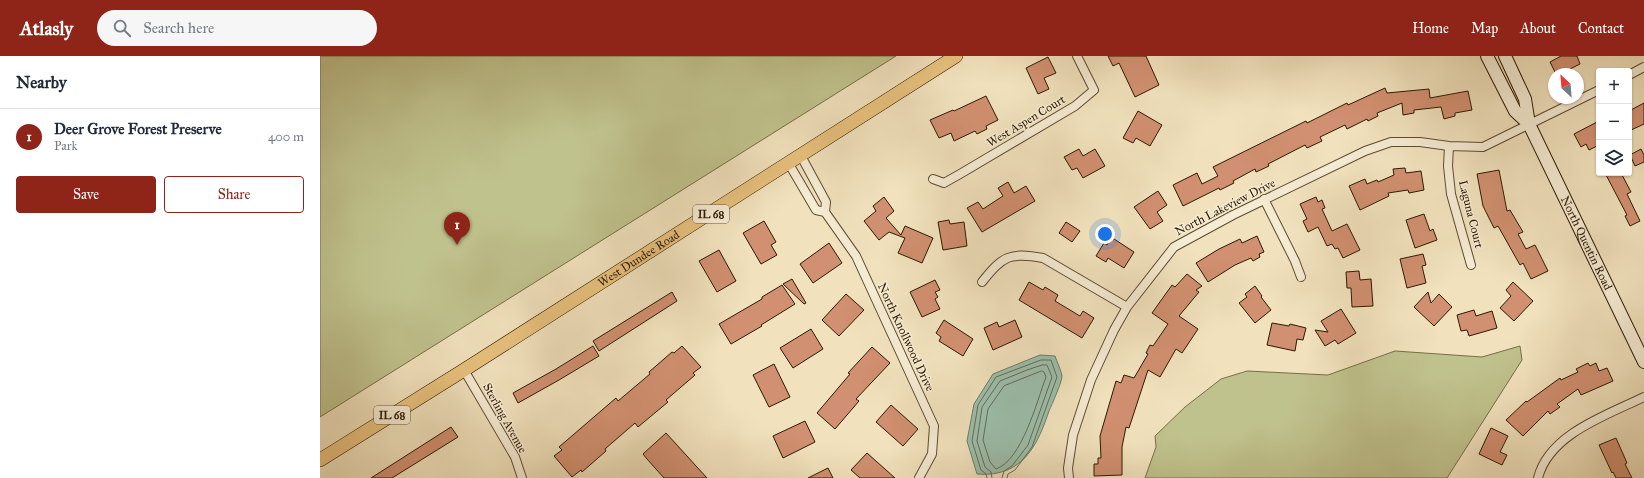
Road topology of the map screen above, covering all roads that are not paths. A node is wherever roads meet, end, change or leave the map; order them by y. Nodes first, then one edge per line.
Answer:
1 (956, 56) edge
2 (1077, 56) edge
3 (1487, 56) edge
4 (1505, 56) edge
5 (1644, 67) edge
6 (1632, 73) edge
7 (1596, 91) edge
8 (1529, 124) junction
9 (1449, 146) junction
10 (800, 156) junction
11 (789, 164) junction
12 (933, 179) dead end
13 (1264, 200) junction
14 (825, 212) junction
15 (1471, 264) dead end
16 (1301, 277) dead end
17 (982, 282) dead end
18 (1127, 307) junction
19 (1644, 362) edge
20 (464, 370) junction
21 (1644, 397) edge
22 (320, 460) edge
23 (522, 478) edge
24 (919, 478) edge
25 (1069, 478) edge
26 (1538, 478) edge

1 - 10 main road, West Dundee Road / IL 68
2 - 12 street, West Aspen Court
3 - 8 main road, North Quentin Road
4 - 8 main road, North Quentin Road
5 - 6 street
7 - 8 street, North Lakeview Drive
8 - 9 street, North Lakeview Drive
8 - 19 main road, North Quentin Road
9 - 13 street, North Lakeview Drive
9 - 15 street, Laguna Court
10 - 11 main road, West Dundee Road / IL 68
10 - 14 street, North Knollwood Drive
11 - 14 street, North Knollwood Drive
11 - 20 main road, West Dundee Road / IL 68
13 - 16 street
13 - 18 street, North Lakeview Drive
14 - 24 street, North Knollwood Drive
17 - 18 street
18 - 25 street, North Lakeview Drive
20 - 22 main road, West Dundee Road / IL 68
20 - 23 street, Sterling Avenue
21 - 26 street

